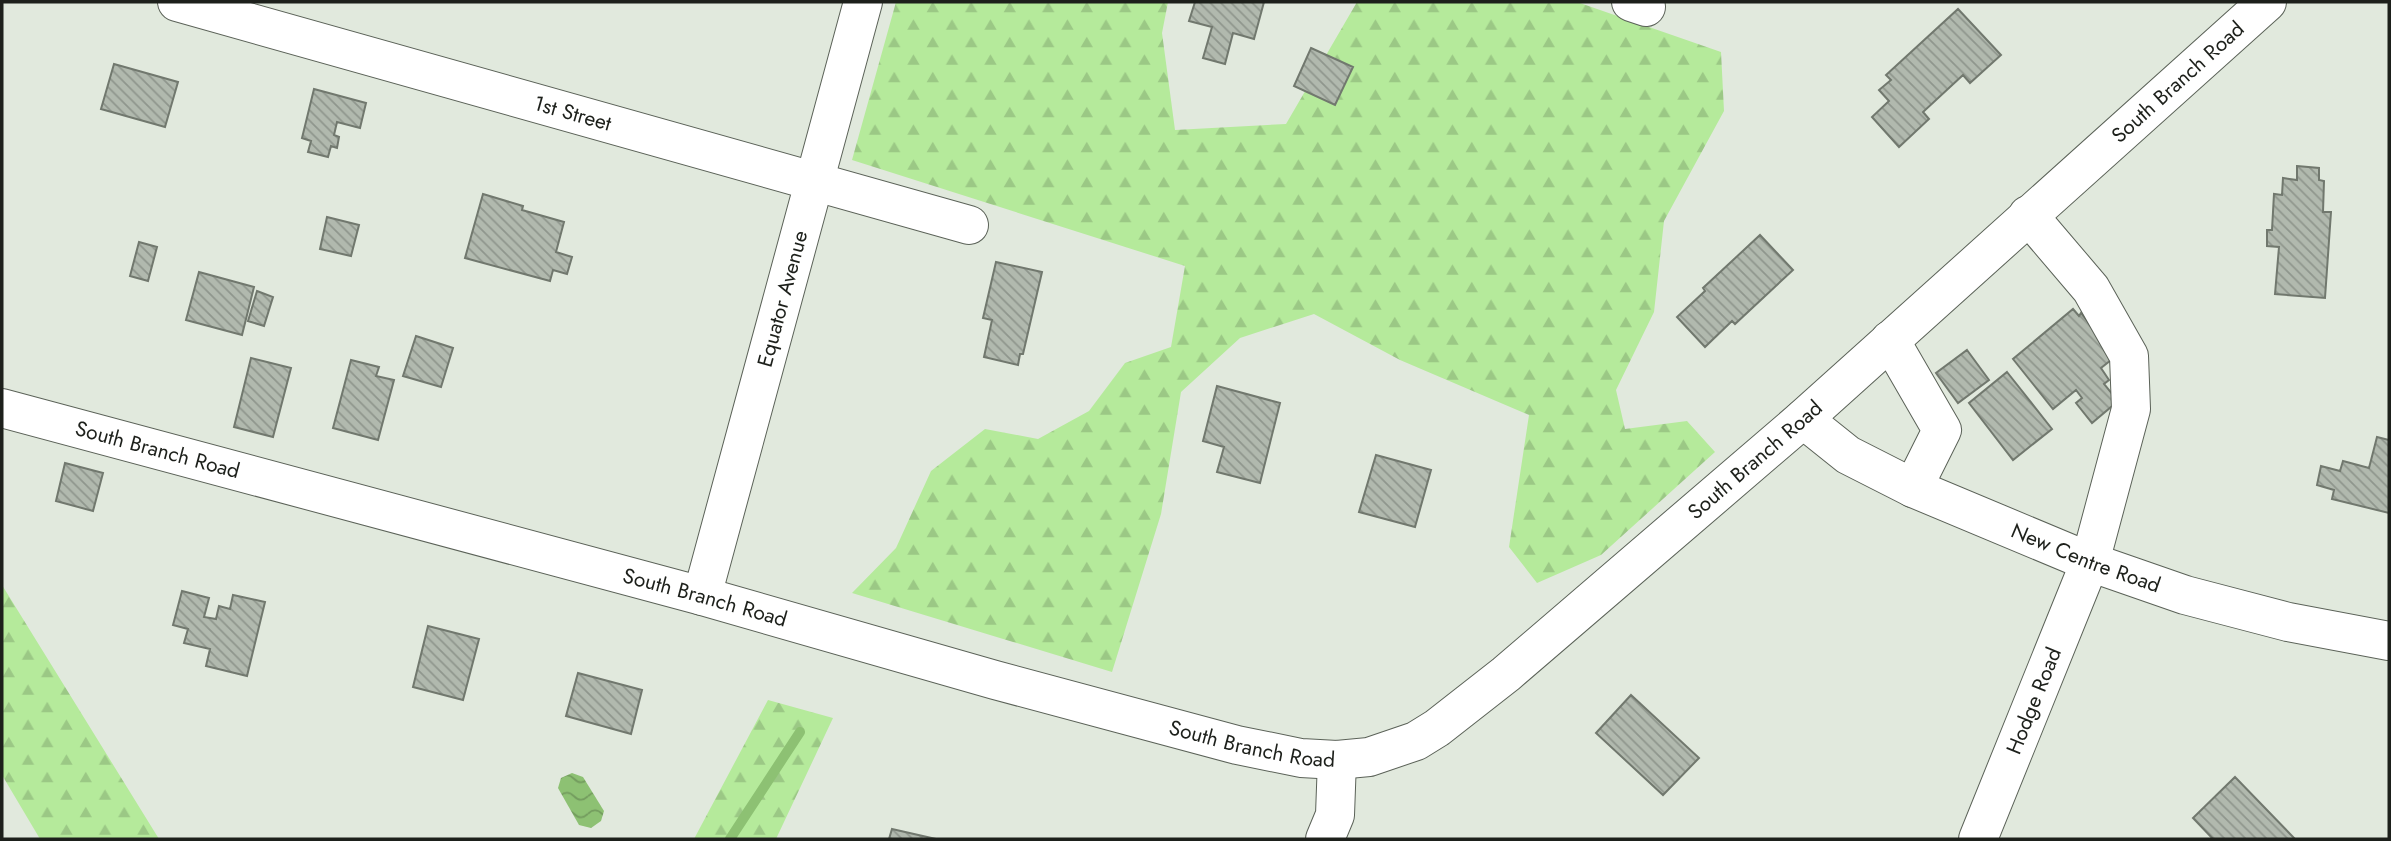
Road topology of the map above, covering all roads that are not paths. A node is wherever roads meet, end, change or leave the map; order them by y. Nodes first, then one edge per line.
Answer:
1 (177, 2) edge
2 (863, 2) edge
3 (2267, 2) edge
4 (815, 180) junction
5 (2028, 215) junction
6 (969, 225) dead end
7 (1890, 340) junction
8 (2, 408) edge
9 (1803, 419) junction
10 (1913, 488) junction
11 (2090, 562) junction
12 (702, 596) junction
13 (2389, 641) edge
14 (1337, 760) junction
15 (1325, 839) edge
16 (1978, 839) edge

1 - 4 street, 1st Street
2 - 4 street, Equator Avenue
3 - 5 street, South Branch Road
4 - 6 street, 1st Street
4 - 12 street, Equator Avenue
5 - 7 street, South Branch Road
5 - 11 street, Hodge Road
7 - 9 street, South Branch Road
7 - 10 street
8 - 12 street, South Branch Road
9 - 10 street, New Centre Road
9 - 14 street, South Branch Road
10 - 11 street, New Centre Road
11 - 13 street, New Centre Road
11 - 16 street, Hodge Road
12 - 14 street, South Branch Road
14 - 15 street

